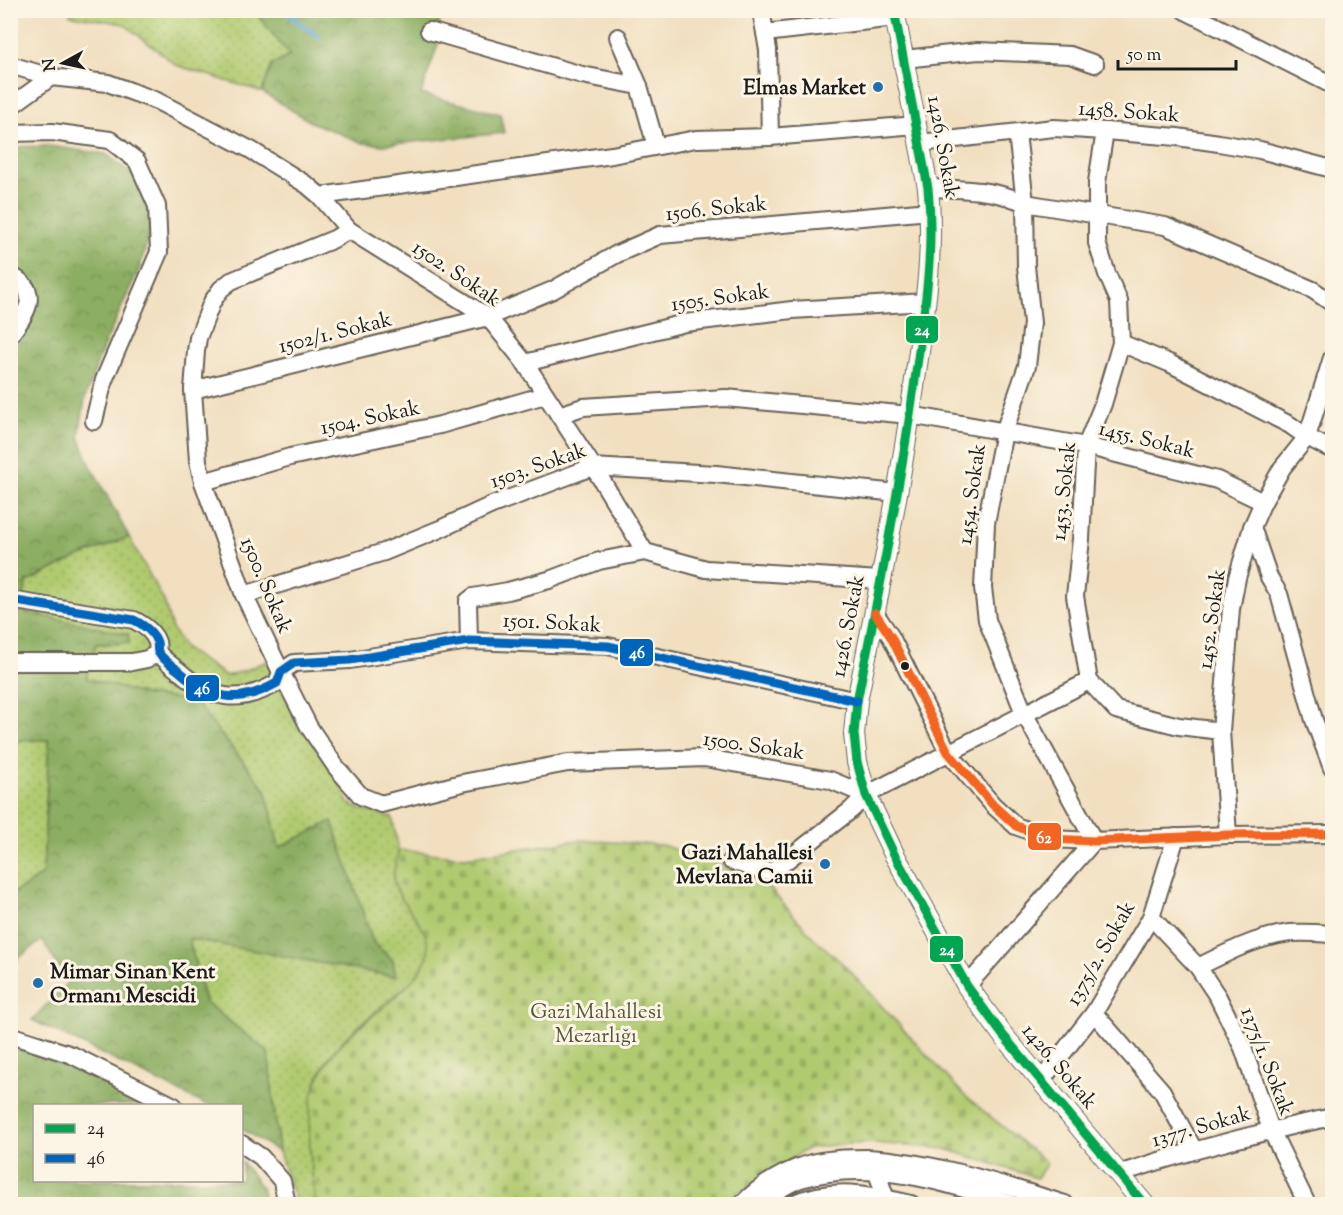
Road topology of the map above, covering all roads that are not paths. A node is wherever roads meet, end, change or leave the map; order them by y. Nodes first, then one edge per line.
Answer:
1 (760, 10) edge
2 (1184, 10) edge
3 (894, 14) edge
4 (429, 31) dead end
5 (765, 33) junction
6 (618, 37) dead end
7 (904, 59) junction
8 (1095, 64) dead end
9 (10, 65) edge
10 (51, 76) junction
11 (1332, 85) edge
12 (639, 86) junction
13 (12, 106) edge
14 (1105, 130) junction
15 (10, 133) edge
16 (1017, 133) junction
17 (918, 134) junction
18 (770, 137) junction
19 (656, 146) junction
20 (1332, 170) edge
21 (928, 188) junction
22 (320, 196) junction
23 (1025, 202) junction
24 (930, 211) junction
25 (1096, 215) junction
26 (350, 230) junction
27 (10, 275) edge
28 (926, 302) junction
29 (1332, 303) edge
30 (488, 317) junction
31 (10, 335) edge
32 (1121, 343) junction
33 (1332, 358) edge
34 (525, 363) junction
35 (193, 390) junction
36 (545, 395) junction
37 (559, 415) junction
38 (910, 415) junction
39 (94, 421) dead end
40 (1004, 432) junction
41 (1307, 437) junction
42 (1086, 446) junction
43 (1332, 450) edge
44 (592, 467) junction
45 (203, 482) junction
46 (897, 493) junction
47 (1263, 502) junction
48 (1252, 527) junction
49 (645, 552) junction
50 (1269, 577) junction
51 (1237, 578) junction
52 (880, 580) junction
53 (244, 595) junction
54 (10, 600) edge
55 (875, 614) junction
56 (469, 641) junction
57 (158, 653) junction
58 (10, 662) edge
59 (281, 672) junction
60 (1089, 681) junction
61 (857, 701) junction
62 (1024, 712) junction
63 (1221, 731) junction
64 (948, 752) junction
65 (1332, 768) edge
66 (866, 795) junction
67 (1332, 834) edge
68 (1228, 835) junction
69 (1176, 837) junction
70 (1094, 842) junction
71 (731, 861) dead end
72 (1150, 917) junction
73 (1332, 934) edge
74 (1198, 967) junction
75 (967, 986) junction
76 (1094, 1013) junction
77 (10, 1035) edge
78 (1041, 1081) junction
79 (170, 1104) edge
80 (1332, 1117) edge
81 (1271, 1130) junction
82 (243, 1145) edge
83 (1194, 1150) junction
84 (868, 1158) junction
85 (877, 1173) junction
86 (1118, 1174) junction
87 (886, 1198) junction
88 (287, 1204) edge
89 (742, 1204) edge
90 (757, 1204) edge
91 (792, 1204) edge
92 (911, 1204) edge
93 (1011, 1204) edge
94 (1065, 1204) edge
95 (1144, 1204) edge
96 (1308, 1204) edge

1 - 5 street
2 - 11 street
3 - 5 street
3 - 7 main road, 1426. Sokak
4 - 12 street
5 - 18 street
6 - 12 street
7 - 8 street
7 - 17 main road, 1426. Sokak
9 - 10 street, 1502. Sokak
10 - 13 street
10 - 22 street, 1502. Sokak
12 - 19 street
14 - 16 street, 1458. Sokak
14 - 20 street, 1458. Sokak
14 - 25 street, 1453. Sokak
15 - 39 street
16 - 17 street, 1458. Sokak
16 - 23 street, 1454. Sokak
17 - 18 street, 1458. Sokak
17 - 21 main road, 1426. Sokak
18 - 19 street, 1458. Sokak
19 - 22 street, 1458. Sokak
21 - 23 street
21 - 24 main road, 1426. Sokak
22 - 26 street, 1502. Sokak
23 - 25 street
23 - 40 street, 1454. Sokak
24 - 28 main road, 1426. Sokak
24 - 30 street, 1506. Sokak
25 - 29 street
25 - 32 street, 1453. Sokak
26 - 30 street, 1502. Sokak
26 - 35 street, 1500. Sokak
27 - 31 street
28 - 34 street, 1505. Sokak
28 - 38 main road, 1426. Sokak
30 - 34 street, 1502. Sokak
30 - 35 street, 1502/1. Sokak
32 - 41 street
32 - 42 street, 1453. Sokak
33 - 41 street, 1452. Sokak
34 - 36 street, 1502. Sokak
35 - 45 street, 1500. Sokak
36 - 37 street, 1502. Sokak
36 - 45 street, 1504. Sokak
37 - 38 street, 1455. Sokak
37 - 44 street, 1502. Sokak
38 - 40 street, 1455. Sokak
38 - 46 main road, 1426. Sokak
40 - 42 street, 1455. Sokak
40 - 62 street, 1454. Sokak
41 - 43 street
41 - 47 street, 1452. Sokak
42 - 47 street, 1455. Sokak
42 - 60 street, 1453. Sokak
44 - 46 street, 1503. Sokak
44 - 49 street, 1502. Sokak
44 - 53 street, 1503. Sokak
45 - 53 street, 1500. Sokak
46 - 52 main road, 1426. Sokak
47 - 48 street, 1452. Sokak
48 - 50 street
48 - 51 street, 1452. Sokak
49 - 52 street
49 - 56 street
50 - 51 street
50 - 65 street
51 - 63 street, 1452. Sokak
52 - 55 main road, 1426. Sokak
53 - 59 street, 1500. Sokak
54 - 57 street
55 - 61 main road, 1426. Sokak
55 - 64 street
56 - 59 street, 1501. Sokak
56 - 61 street, 1501. Sokak
57 - 58 street
57 - 59 street
59 - 66 street, 1500. Sokak
60 - 62 street
60 - 63 street
61 - 66 main road, 1426. Sokak
62 - 64 street
62 - 70 street, 1454. Sokak
63 - 68 street, 1452. Sokak
64 - 66 street
64 - 70 street
66 - 71 street
66 - 75 main road, 1426. Sokak
67 - 68 street
68 - 69 street
69 - 70 street
69 - 72 street, 1375/2. Sokak
70 - 75 street
72 - 74 street, 1375/1. Sokak
72 - 76 street, 1375/2. Sokak
73 - 74 street
74 - 81 street, 1375/1. Sokak
75 - 78 main road, 1426. Sokak
76 - 78 street, 1375/2. Sokak
76 - 83 street
77 - 79 street
78 - 86 main road, 1426. Sokak
80 - 81 street, 1377. Sokak
81 - 83 street, 1377. Sokak
81 - 96 street, 1375/1. Sokak
82 - 88 street
83 - 86 street, 1377. Sokak
84 - 85 street
84 - 89 street
84 - 94 street
85 - 87 street
85 - 90 street
85 - 93 street
86 - 95 main road, 1426. Sokak
87 - 91 street
87 - 92 street

